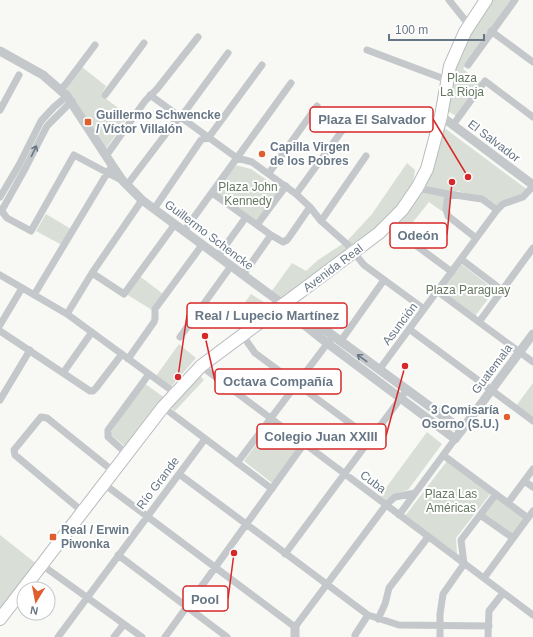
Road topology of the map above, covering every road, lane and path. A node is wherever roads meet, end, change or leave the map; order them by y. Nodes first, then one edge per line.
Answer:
1 (449, 0) edge
2 (486, 0) edge
3 (515, 0) edge
4 (469, 25) junction
5 (491, 31) junction
6 (198, 37) dead end
7 (144, 43) dead end
8 (95, 45) dead end
9 (367, 50) dead end
10 (0, 51) edge
11 (228, 53) dead end
12 (533, 61) edge
13 (262, 65) dead end
14 (468, 65) dead end
15 (19, 75) dead end
16 (447, 80) junction
17 (291, 83) dead end
18 (105, 95) dead end
19 (150, 95) junction
20 (66, 96) junction
21 (317, 106) dead end
22 (0, 110) edge
23 (441, 116) junction
24 (180, 117) junction
25 (533, 117) edge
26 (453, 125) junction
27 (344, 128) dead end
28 (209, 137) junction
29 (106, 156) junction
30 (366, 156) dead end
31 (237, 158) junction
32 (109, 169) junction
33 (269, 173) junction
34 (125, 183) junction
35 (533, 185) edge
36 (286, 186) junction
37 (418, 188) junction
38 (212, 193) junction
39 (296, 194) junction
40 (448, 194) junction
41 (2, 200) edge
42 (142, 200) junction
43 (310, 207) junction
44 (154, 209) junction
45 (1, 210) edge
46 (498, 210) junction
47 (246, 217) junction
48 (393, 219) junction
49 (320, 221) junction
50 (175, 224) junction
51 (257, 225) junction
52 (184, 231) junction
53 (271, 235) junction
54 (476, 238) junction
55 (202, 245) junction
56 (533, 248) edge
57 (353, 251) junction
58 (218, 256) junction
59 (461, 259) junction
60 (231, 266) junction
61 (452, 272) junction
62 (92, 273) junction
63 (0, 275) edge
64 (243, 275) junction
65 (384, 280) junction
66 (22, 288) junction
67 (502, 290) junction
68 (437, 291) junction
69 (34, 295) junction
70 (284, 305) junction
71 (424, 310) junction
72 (67, 314) junction
73 (479, 322) junction
74 (0, 325) edge
75 (409, 329) junction
76 (0, 331) edge
77 (92, 332) junction
78 (533, 334) edge
79 (180, 336) dead end
80 (243, 336) junction
81 (333, 340) junction
82 (30, 350) junction
83 (520, 352) junction
84 (122, 354) junction
85 (128, 359) junction
86 (533, 362) edge
87 (201, 366) junction
88 (379, 370) junction
89 (63, 373) junction
90 (149, 374) junction
91 (297, 384) junction
92 (491, 390) junction
93 (175, 393) junction
94 (403, 394) junction
95 (0, 400) edge
96 (163, 407) junction
97 (271, 418) junction
98 (533, 421) edge
99 (462, 430) junction
100 (370, 438) junction
101 (205, 439) junction
102 (455, 439) junction
103 (304, 444) junction
104 (127, 454) junction
105 (443, 454) junction
106 (237, 463) junction
107 (533, 469) edge
108 (113, 471) junction
109 (344, 473) junction
110 (179, 474) junction
111 (524, 481) junction
112 (104, 484) junction
113 (533, 487) edge
114 (272, 489) junction
115 (415, 493) junction
116 (496, 494) junction
117 (508, 503) junction
118 (386, 505) junction
119 (533, 511) edge
120 (83, 512) junction
121 (399, 515) junction
122 (480, 515) junction
123 (147, 517) junction
124 (528, 518) junction
125 (246, 524) junction
126 (428, 537) junction
127 (513, 538) junction
128 (285, 554) junction
129 (118, 555) junction
130 (464, 564) junction
131 (42, 565) junction
132 (215, 567) junction
133 (484, 578) junction
134 (326, 584) junction
135 (504, 592) junction
136 (87, 598) junction
137 (186, 607) junction
138 (368, 615) junction
139 (533, 615) edge
140 (0, 619) edge
141 (378, 619) junction
142 (124, 624) junction
143 (440, 625) junction
144 (489, 626) junction
145 (295, 627) junction
146 (225, 636) edge
147 (58, 637) edge
148 (114, 637) edge
149 (142, 637) edge
150 (165, 637) edge
151 (295, 637) edge
152 (355, 637) edge
153 (440, 637) edge
154 (488, 637) edge

1 - 4 street
2 - 4 main road, Avenida Real
3 - 5 street
4 - 16 main road, Avenida Real
5 - 12 street
5 - 14 street
6 - 19 street
7 - 18 street
8 - 20 street
9 - 16 street
10 - 20 street, Guillermo Schencke
11 - 24 street
13 - 28 street
15 - 22 street
16 - 23 main road, Avenida Real
17 - 31 street
19 - 24 street
19 - 29 street
20 - 29 street, Guillermo Schencke
20 - 41 street
21 - 33 street
23 - 26 street, El Salvador
23 - 37 main road, Avenida Real
24 - 28 street
24 - 34 street
25 - 26 street
26 - 35 street, El Salvador
27 - 39 street
28 - 31 street
28 - 44 street
29 - 32 street, Guillermo Schencke
30 - 49 street
31 - 33 street
31 - 38 street
32 - 34 street, Guillermo Schencke
32 - 45 street, Guillermo Schencke
32 - 69 street
33 - 36 street
34 - 42 street, Guillermo Schencke
35 - 46 street, Asunción
36 - 39 street
36 - 51 street
37 - 40 street
37 - 48 main road, Avenida Real
38 - 47 street
38 - 52 street
39 - 43 street
40 - 46 street
40 - 54 street
41 - 45 street
42 - 44 street, Guillermo Schencke
42 - 62 street
43 - 49 street
43 - 53 street
44 - 50 street, Guillermo Schencke
46 - 54 street, Asunción
47 - 51 street
47 - 58 street
48 - 57 main road, Avenida Real
48 - 61 street
49 - 57 street
50 - 52 street, Guillermo Schencke
50 - 62 street
51 - 53 street
52 - 55 street, Guillermo Schencke
53 - 64 street
54 - 59 street, Asunción
55 - 58 street, Guillermo Schencke
55 - 85 street
56 - 67 street
57 - 65 street
57 - 70 main road, Avenida Real
58 - 60 street, Guillermo Schencke
59 - 61 street, Asunción
59 - 67 street
60 - 64 street, Guillermo Schencke
60 - 79 street
61 - 68 street, Asunción
62 - 72 street
63 - 66 street
64 - 70 street, Guillermo Schencke
65 - 71 street
65 - 81 street
66 - 69 street
66 - 74 street
67 - 73 street
68 - 71 street, Asunción
68 - 73 street
69 - 72 street
70 - 80 main road, Avenida Real
70 - 81 street, Guillermo Schencke
71 - 75 street, Asunción
72 - 77 street
73 - 83 street
75 - 88 street, Asunción
75 - 92 street
76 - 82 street
77 - 84 street
77 - 89 street
78 - 83 street, Guatemala
80 - 87 main road, Avenida Real
80 - 91 street
88 -> 81 street
81 - 91 street
81 - 94 street
82 - 89 street
82 - 95 street
83 - 86 street
83 - 92 street, Guatemala
84 - 85 street
84 - 89 street
85 - 90 street
87 - 93 main road, Avenida Real
87 - 97 street, Cuba
88 - 94 street
90 - 93 street
90 - 104 street
91 - 97 street
91 - 100 street
92 - 98 street
92 - 99 street, Guatemala
93 - 96 main road, Avenida Real
94 - 99 street
94 - 100 street
94 - 102 street
96 - 101 street
96 - 104 main road, Avenida Real
97 - 103 street, Cuba
97 - 106 street
99 - 102 street, Guatemala
100 - 109 street
101 - 106 street
101 - 110 street, Río Grande
102 - 105 street
103 - 109 street, Cuba
103 - 114 street
104 - 108 main road, Avenida Real
105 - 115 street
105 - 116 street
106 - 114 street
107 - 111 street
108 - 112 main road, Avenida Real
108 - 120 street
109 - 118 street, Cuba
109 - 128 street
110 - 123 street, Río Grande
110 - 125 street
111 - 113 street
111 - 117 street
112 - 120 main road, Avenida Real
112 - 123 street
114 - 125 street
115 - 118 street
115 - 121 street
116 - 117 street
116 - 122 street
117 - 124 street
118 - 121 street, Cuba
118 - 134 street
119 - 124 street
120 - 131 main road, Avenida Real
121 - 126 street, Cuba
122 - 127 street
122 - 130 street
123 - 129 street, Río Grande
123 - 132 street
124 - 127 street
125 - 128 street
125 - 132 street
126 - 130 street, Cuba
126 - 141 street
127 - 133 street
128 - 134 street
129 - 136 street, Río Grande
129 - 137 street
130 - 133 street, Cuba
130 - 143 street
131 - 136 street
131 - 140 main road, Avenida Real
132 - 137 street
132 - 145 street
133 - 135 street, Cuba
134 - 138 street
134 - 145 street
135 - 139 street, Cuba
135 - 144 street
136 - 142 street
136 - 147 street, Río Grande
137 - 146 street
137 - 150 street
138 - 141 street
138 - 152 street
141 - 143 street
142 - 148 street
142 - 149 street
143 - 144 street
143 - 153 street
144 - 154 street
145 - 151 street

